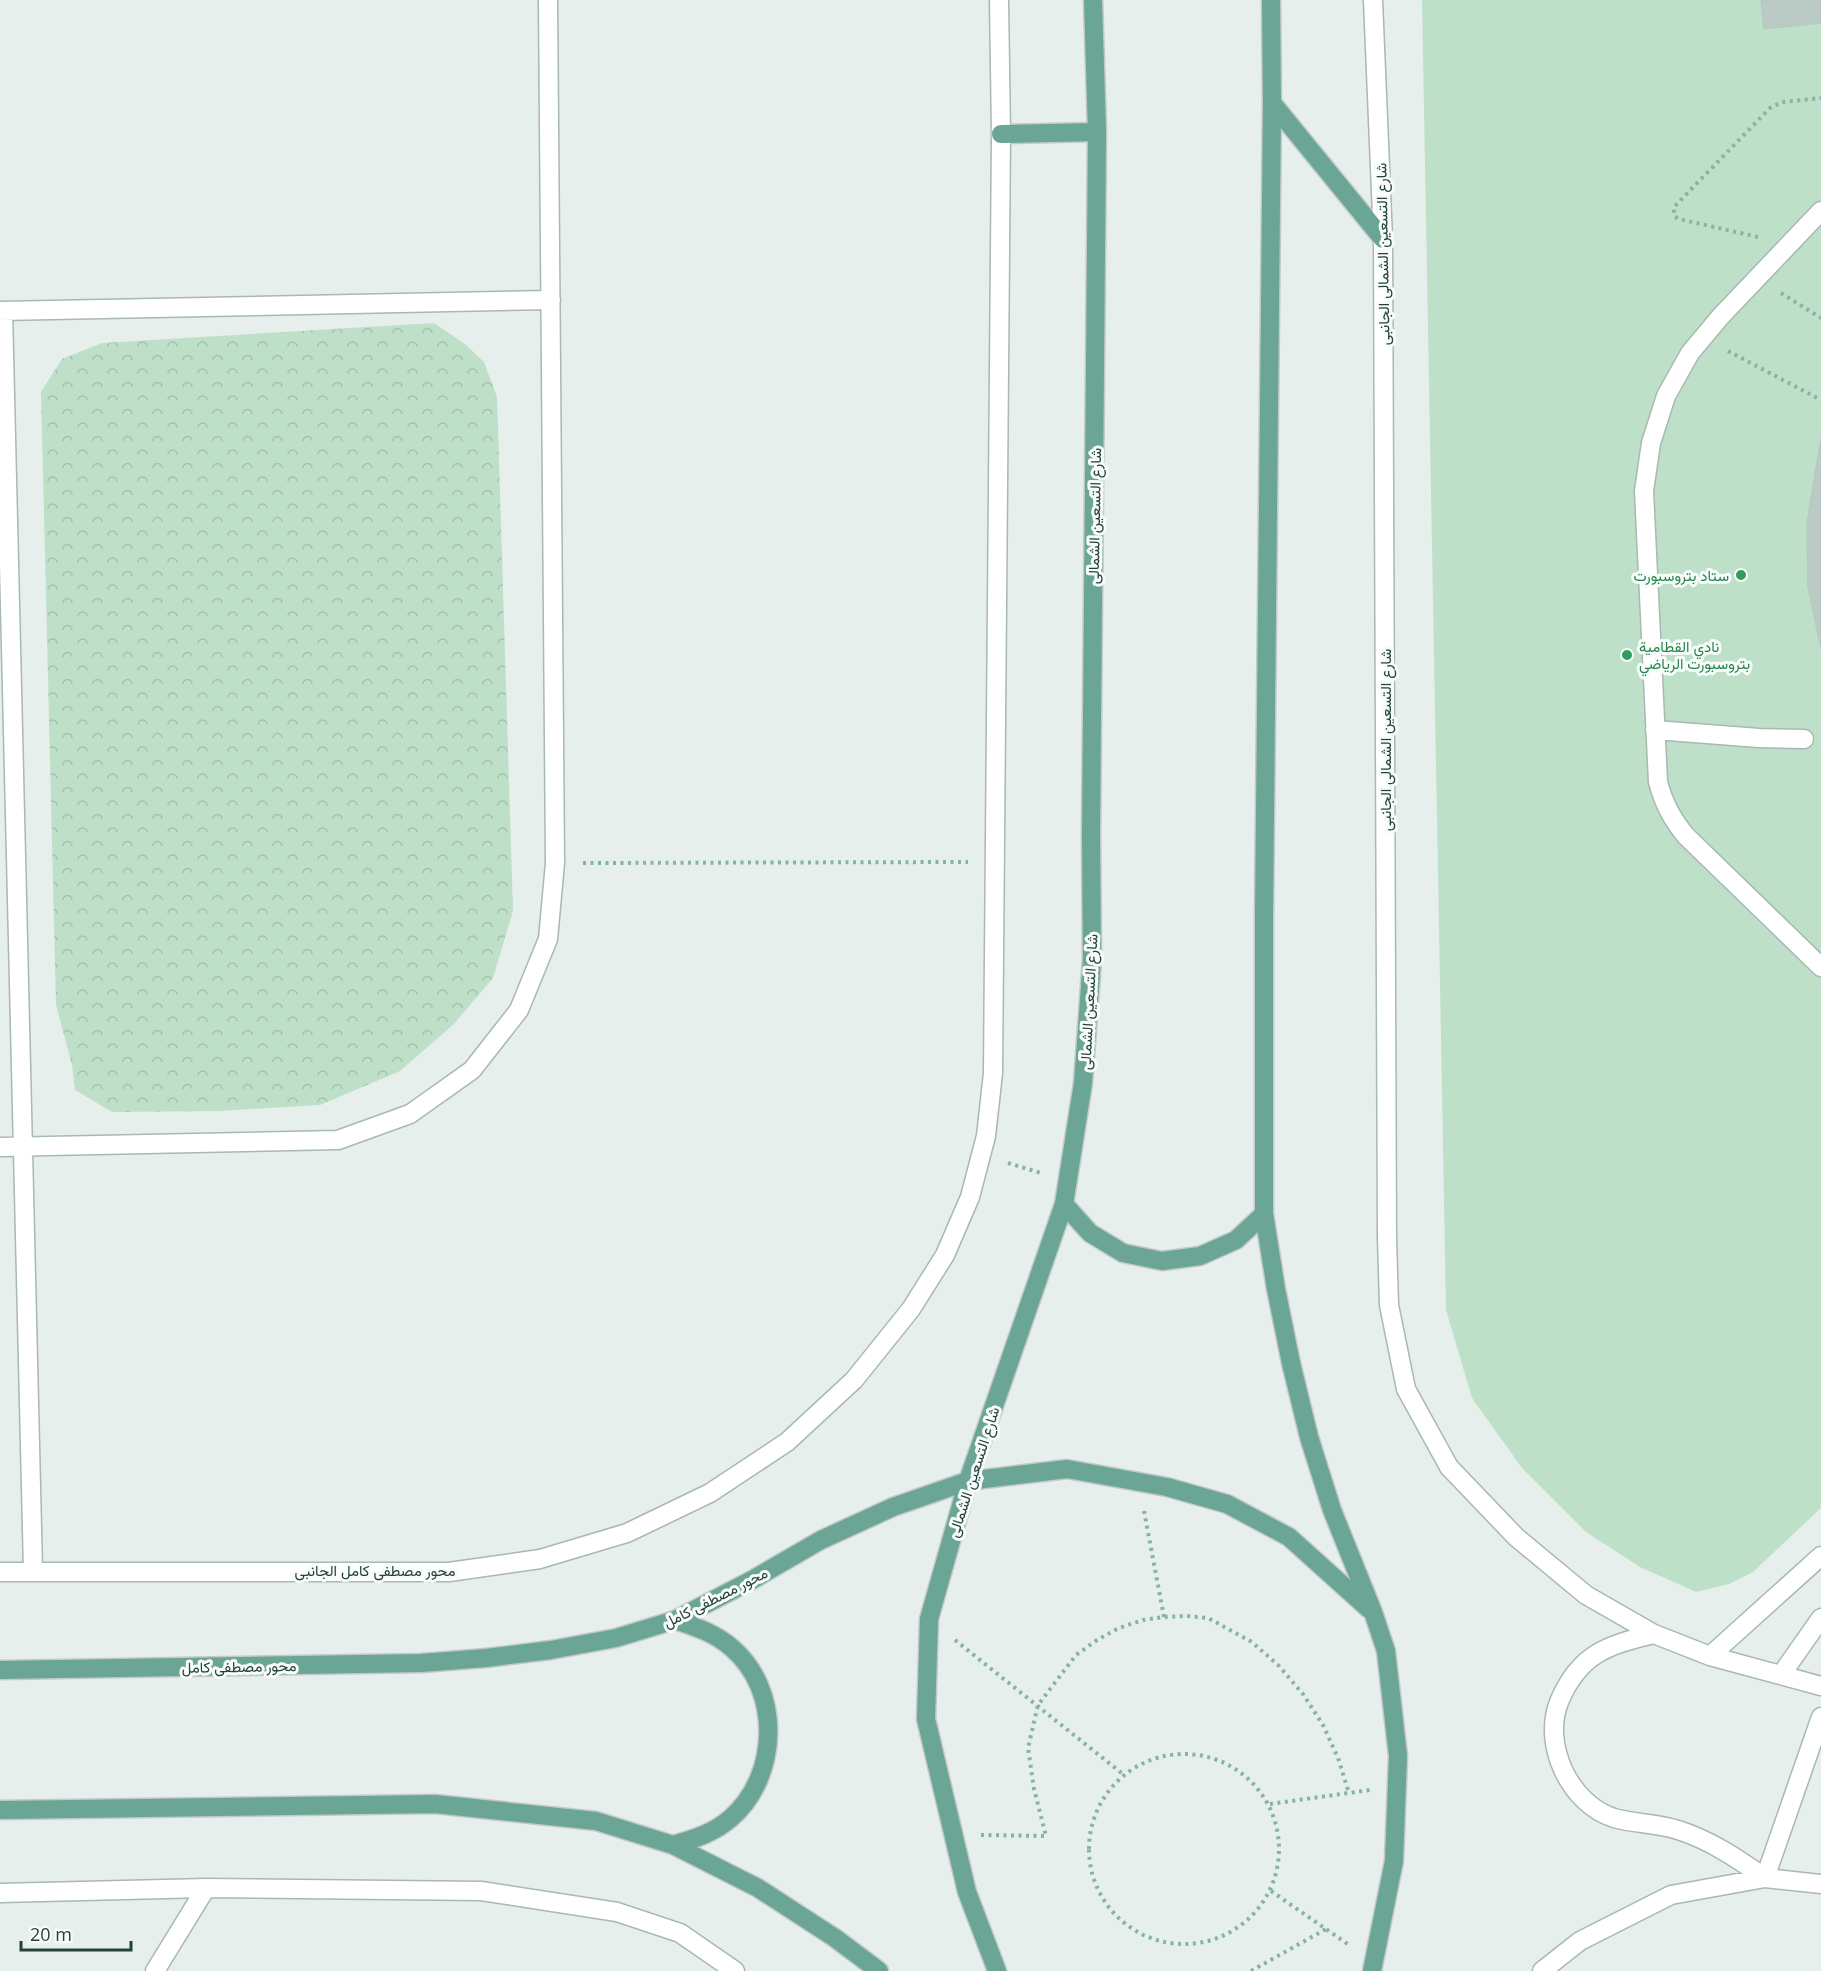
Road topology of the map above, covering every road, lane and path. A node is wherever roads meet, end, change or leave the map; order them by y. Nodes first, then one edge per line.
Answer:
1 (548, 0) edge
2 (999, 0) edge
3 (1093, 0) edge
4 (1270, 0) edge
5 (1373, 0) edge
6 (1821, 98) edge
7 (1272, 103) junction
8 (1097, 132) junction
9 (1001, 134) junction
10 (1821, 211) edge
11 (1764, 238) dead end
12 (1383, 239) junction
13 (1757, 278) junction
14 (551, 300) junction
15 (2, 311) edge
16 (1821, 318) edge
17 (1703, 338) junction
18 (1821, 400) edge
19 (1655, 730) junction
20 (1804, 739) dead end
21 (996, 862) junction
22 (555, 863) junction
23 (1820, 963) edge
24 (0, 1147) edge
25 (23, 1147) junction
26 (981, 1155) junction
27 (1068, 1181) junction
28 (1064, 1204) junction
29 (1264, 1214) junction
30 (969, 1481) junction
31 (1138, 1482) junction
32 (1821, 1556) edge
33 (33, 1571) junction
34 (0, 1572) edge
35 (1373, 1612) junction
36 (1164, 1617) junction
37 (1821, 1618) edge
38 (675, 1620) junction
39 (928, 1620) junction
40 (1654, 1634) junction
41 (1710, 1656) junction
42 (0, 1670) edge
43 (1780, 1675) junction
44 (1821, 1686) edge
45 (1038, 1705) junction
46 (1821, 1717) edge
47 (1124, 1775) junction
48 (1397, 1786) junction
49 (1349, 1793) junction
50 (1270, 1804) junction
51 (0, 1810) edge
52 (954, 1835) junction
53 (673, 1845) junction
54 (1766, 1878) junction
55 (1821, 1884) edge
56 (206, 1888) junction
57 (1271, 1891) junction
58 (0, 1893) edge
59 (1326, 1929) junction
60 (1373, 1967) edge
61 (155, 1971) edge
62 (735, 1971) edge
63 (879, 1971) edge
64 (997, 1971) edge
65 (1251, 1971) edge
66 (1542, 1971) edge

1 - 14 street
2 - 9 street
3 - 8 main road, شارع التسعين الشمالى
4 - 7 main road
5 - 12 street, شارع التسعين الشمالى الجانبى
6 - 11 path
7 - 12 main road
7 - 29 main road
8 - 9 main road
8 - 27 main road, شارع التسعين الشمالى
9 - 21 street
10 - 13 street
12 - 40 street, شارع التسعين الشمالى الجانبى
13 - 16 path
13 - 17 street
14 - 15 street
14 - 22 street
15 - 25 street
17 - 18 path
17 - 19 street
19 - 20 street
19 - 23 street
21 - 22 path
21 - 26 street
22 - 25 street
24 - 25 street
25 - 33 street
26 - 27 path
26 - 33 street, محور مصطفى كامل الجانبى
27 - 28 main road, شارع التسعين الشمالى
28 - 29 main road
28 - 30 main road, شارع التسعين الشمالى
29 - 35 main road
30 - 31 main road, محور مصطفى كامل
30 - 38 main road, محور مصطفى كامل
30 - 39 main road, شارع التسعين الشمالى
31 - 35 main road, محور مصطفى كامل
31 - 36 path
32 - 41 street
33 - 34 street, محور مصطفى كامل الجانبى
35 - 48 main road
36 - 45 path
36 - 49 path
37 - 43 street
38 - 42 main road, محور مصطفى كامل
38 - 53 main road
39 - 45 path
39 - 52 main road, شارع التسعين الشمالى
40 - 41 street, شارع التسعين الشمالى الجانبى
40 - 54 street
41 - 43 street, شارع التسعين الشمالى الجانبى
43 - 44 street, شارع التسعين الشمالى الجانبى
45 - 47 path
45 - 52 path
46 - 54 street
47 - 50 path
47 - 57 path
48 - 49 path
48 - 60 main road
49 - 50 path
50 - 57 path
51 - 53 main road
52 - 64 main road, شارع التسعين الشمالى
53 - 63 main road
54 - 55 street
54 - 66 street
56 - 58 street
56 - 61 street
56 - 62 street
57 - 59 path
59 - 60 path
59 - 65 path

